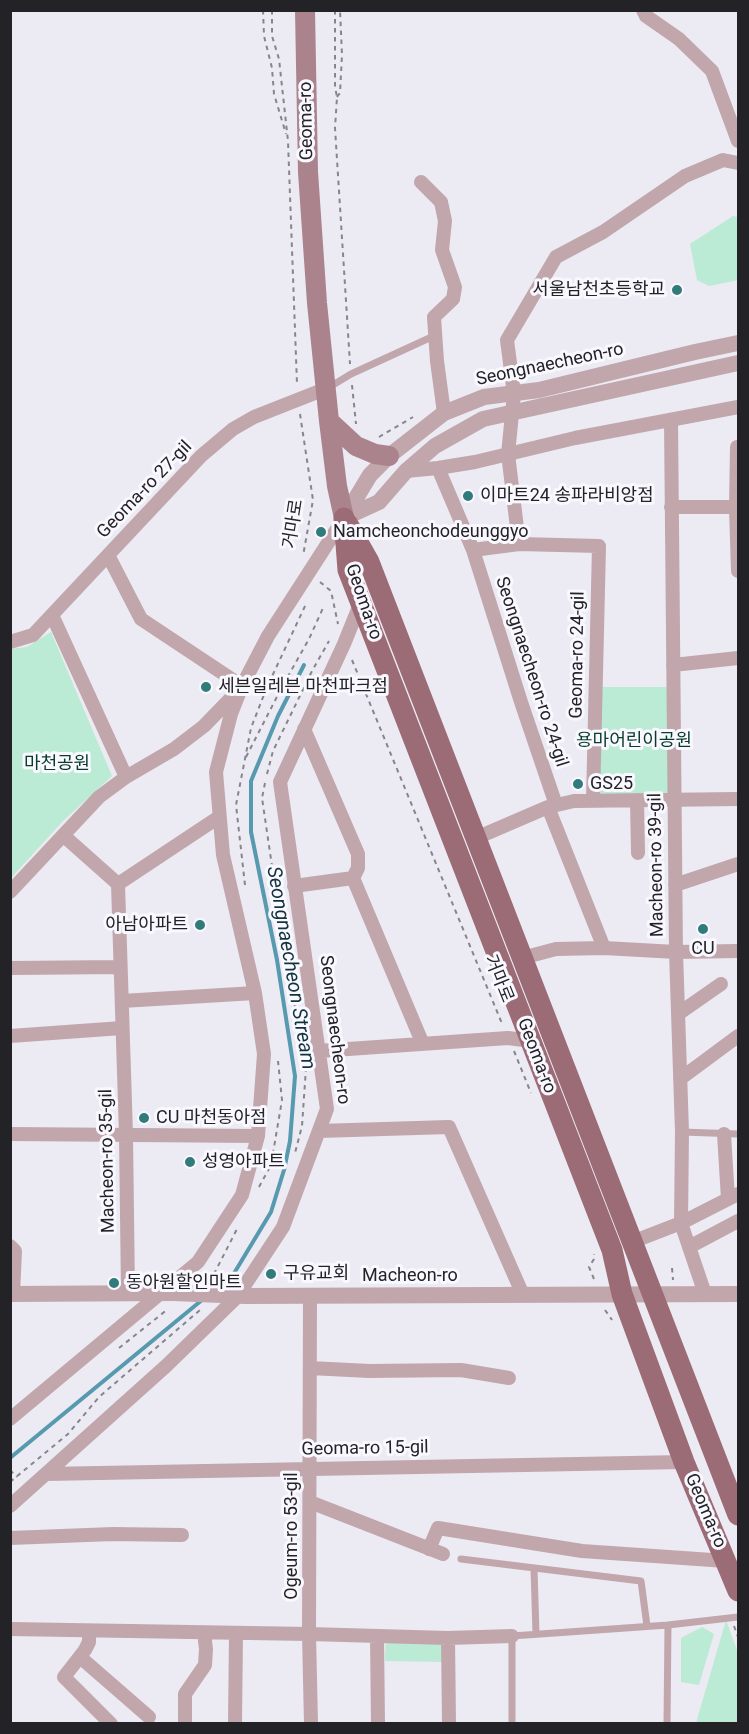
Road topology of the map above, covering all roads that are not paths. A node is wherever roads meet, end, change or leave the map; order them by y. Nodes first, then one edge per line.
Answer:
1 (305, 10) edge
2 (644, 10) edge
3 (738, 141) edge
4 (738, 163) edge
5 (421, 182) dead end
6 (436, 335) junction
7 (738, 343) edge
8 (738, 363) edge
9 (325, 389) junction
10 (514, 394) junction
11 (738, 407) edge
12 (512, 412) junction
13 (444, 413) junction
14 (671, 420) junction
15 (328, 422) junction
16 (737, 447) edge
17 (508, 454) junction
18 (389, 456) junction
19 (438, 468) junction
20 (406, 471) junction
21 (671, 507) junction
22 (737, 508) edge
23 (344, 518) junction
24 (519, 544) junction
25 (473, 550) junction
26 (108, 555) junction
27 (738, 572) edge
28 (361, 602) junction
29 (52, 615) junction
30 (10, 642) edge
31 (738, 658) edge
32 (673, 665) junction
33 (242, 686) junction
34 (304, 729) junction
35 (126, 777) junction
36 (738, 799) edge
37 (637, 800) junction
38 (674, 800) junction
39 (593, 801) junction
40 (552, 806) junction
41 (219, 817) junction
42 (64, 836) junction
43 (476, 838) junction
44 (638, 853) dead end
45 (738, 864) edge
46 (353, 878) junction
47 (118, 884) junction
48 (675, 885) junction
49 (294, 886) junction
50 (10, 892) edge
51 (604, 948) junction
52 (676, 952) junction
53 (736, 954) edge
54 (522, 958) junction
55 (120, 967) junction
56 (10, 968) edge
57 (721, 984) dead end
58 (255, 993) junction
59 (122, 1001) junction
60 (678, 1014) junction
61 (122, 1028) junction
62 (10, 1036) edge
63 (738, 1036) edge
64 (531, 1041) junction
65 (422, 1042) junction
66 (319, 1051) junction
67 (680, 1079) junction
68 (319, 1131) junction
69 (682, 1132) junction
70 (10, 1134) edge
71 (724, 1134) junction
72 (738, 1134) edge
73 (126, 1135) junction
74 (258, 1136) junction
75 (734, 1197) edge
76 (738, 1221) edge
77 (681, 1223) junction
78 (633, 1242) junction
79 (10, 1246) edge
80 (689, 1247) junction
81 (128, 1293) junction
82 (12, 1294) edge
83 (622, 1294) junction
84 (705, 1294) junction
85 (738, 1294) edge
86 (310, 1295) junction
87 (523, 1295) junction
88 (653, 1295) junction
89 (168, 1298) junction
90 (310, 1368) junction
91 (509, 1378) dead end
92 (10, 1419) edge
93 (684, 1462) junction
94 (310, 1468) junction
95 (46, 1474) junction
96 (310, 1502) junction
97 (10, 1506) edge
98 (738, 1515) edge
99 (182, 1535) dead end
100 (10, 1538) edge
101 (461, 1559) dead end
102 (726, 1561) junction
103 (534, 1568) junction
104 (738, 1592) edge
105 (738, 1617) edge
106 (669, 1625) junction
107 (647, 1626) junction
108 (10, 1629) edge
109 (89, 1631) junction
110 (204, 1633) junction
111 (236, 1634) junction
112 (309, 1634) junction
113 (536, 1634) junction
114 (377, 1636) junction
115 (512, 1636) junction
116 (448, 1638) junction
117 (80, 1658) junction
118 (149, 1718) dead end
119 (111, 1724) edge
120 (185, 1724) edge
121 (235, 1724) edge
122 (311, 1724) edge
123 (378, 1724) edge
124 (449, 1724) edge
125 (512, 1724) edge
126 (667, 1724) edge

1 - 9 main road, Geoma-ro
2 - 3 street
4 - 10 street
5 - 6 street
6 - 9 lane
6 - 13 street
7 - 10 street, Seongnaecheon-ro
8 - 12 street, Seongnaecheon-ro
9 - 15 main road, Geoma-ro
9 - 26 street, Geoma-ro 27-gil
10 - 12 street
10 - 13 street, Seongnaecheon-ro
11 - 14 street
12 - 17 street
12 - 20 street, Seongnaecheon-ro
13 - 18 street, Seongnaecheon-ro
14 - 17 street
14 - 21 street, Macheon-ro 39-gil
15 - 18 main road
15 - 23 main road, Geoma-ro
16 - 22 street
17 - 19 street
17 - 24 street
18 - 23 street, Seongnaecheon-ro
19 - 20 street
19 - 25 street, Seongnaecheon-ro 24-gil
20 - 23 street, Seongnaecheon-ro
21 - 22 street
21 - 32 street, Macheon-ro 39-gil
22 - 27 street
23 - 28 main road, Geoma-ro
23 - 33 street, Seongnaecheon-ro
23 - 43 main road, Geoma-ro
24 - 25 street
24 - 39 street, Geoma-ro 24-gil
25 - 40 street, Seongnaecheon-ro 24-gil
26 - 29 street, Geoma-ro 27-gil
26 - 33 street
28 - 34 street, Seongnaecheon-ro
28 - 64 main road, Geoma-ro
29 - 30 street, Geoma-ro 27-gil
29 - 35 street
31 - 32 street
32 - 38 street, Macheon-ro 39-gil
33 - 35 street
33 - 41 street, Seongnaecheon-ro
34 - 46 street
34 - 49 street, Seongnaecheon-ro
35 - 42 street
36 - 38 street
37 - 38 street
37 - 39 street
37 - 44 street
38 - 48 street, Macheon-ro 39-gil
39 - 40 street
40 - 43 street
40 - 51 street, Seongnaecheon-ro 24-gil
41 - 47 street
41 - 58 street, Seongnaecheon-ro
42 - 47 street
42 - 50 street
43 - 54 main road, Geoma-ro
45 - 48 street
46 - 49 street
46 - 65 street
47 - 55 street, Macheon-ro 35-gil
48 - 52 street, Macheon-ro 39-gil
49 - 66 street, Seongnaecheon-ro
51 - 52 street
51 - 54 street
52 - 53 street
52 - 60 street, Macheon-ro 39-gil
54 - 78 main road, Geoma-ro
55 - 56 street
55 - 59 street, Macheon-ro 35-gil
57 - 60 street
58 - 59 street
58 - 74 street, Seongnaecheon-ro
59 - 61 street, Macheon-ro 35-gil
60 - 67 street, Macheon-ro 39-gil
61 - 62 street
61 - 73 street, Macheon-ro 35-gil
63 - 67 street
64 - 65 street
64 - 83 main road, Geoma-ro
65 - 66 street
66 - 68 street, Seongnaecheon-ro
67 - 69 street, Macheon-ro 39-gil
68 - 87 street
68 - 95 street, Seongnaecheon-ro
69 - 71 lane
69 - 77 street, Macheon-ro 39-gil
70 - 73 street
71 - 72 lane
71 - 75 street
73 - 74 street
73 - 81 street, Macheon-ro 35-gil
74 - 89 street, Seongnaecheon-ro
75 - 77 street
76 - 80 street
77 - 78 street
77 - 80 street, Macheon-ro 39-gil
78 - 88 main road, Geoma-ro
79 - 82 street
80 - 84 street, Macheon-ro 39-gil
81 - 82 street, Macheon-ro
81 - 89 street, Macheon-ro
83 - 87 street, Macheon-ro
83 - 88 street, Macheon-ro
83 - 93 main road, Geoma-ro
84 - 85 street, Macheon-ro
84 - 88 street, Macheon-ro
86 - 87 street, Macheon-ro
86 - 89 street, Macheon-ro, bridge
86 - 90 street, Ogeum-ro 53-gil
88 - 98 main road, Geoma-ro
89 - 92 street, Seongnaecheon-ro
90 - 91 street
90 - 94 street, Ogeum-ro 53-gil
93 - 94 street, Geoma-ro 15-gil
93 - 102 main road, Geoma-ro
94 - 95 street, Geoma-ro 15-gil
94 - 96 street, Ogeum-ro 53-gil
95 - 97 street, Seongnaecheon-ro
96 - 102 street
96 - 112 street, Ogeum-ro 53-gil
99 - 100 street
101 - 103 lane
102 - 104 main road, Geoma-ro
103 - 107 lane
103 - 113 lane
105 - 106 lane
106 - 107 lane
106 - 126 lane
107 - 113 lane
108 - 109 street
109 - 110 street
109 - 117 street
110 - 111 street
110 - 120 street
111 - 112 street
111 - 121 street
112 - 114 street
112 - 122 street, Ogeum-ro 53-gil
113 - 115 lane
114 - 116 street
114 - 123 street
115 - 116 street
115 - 125 lane
116 - 124 street
117 - 118 street
117 - 119 street

